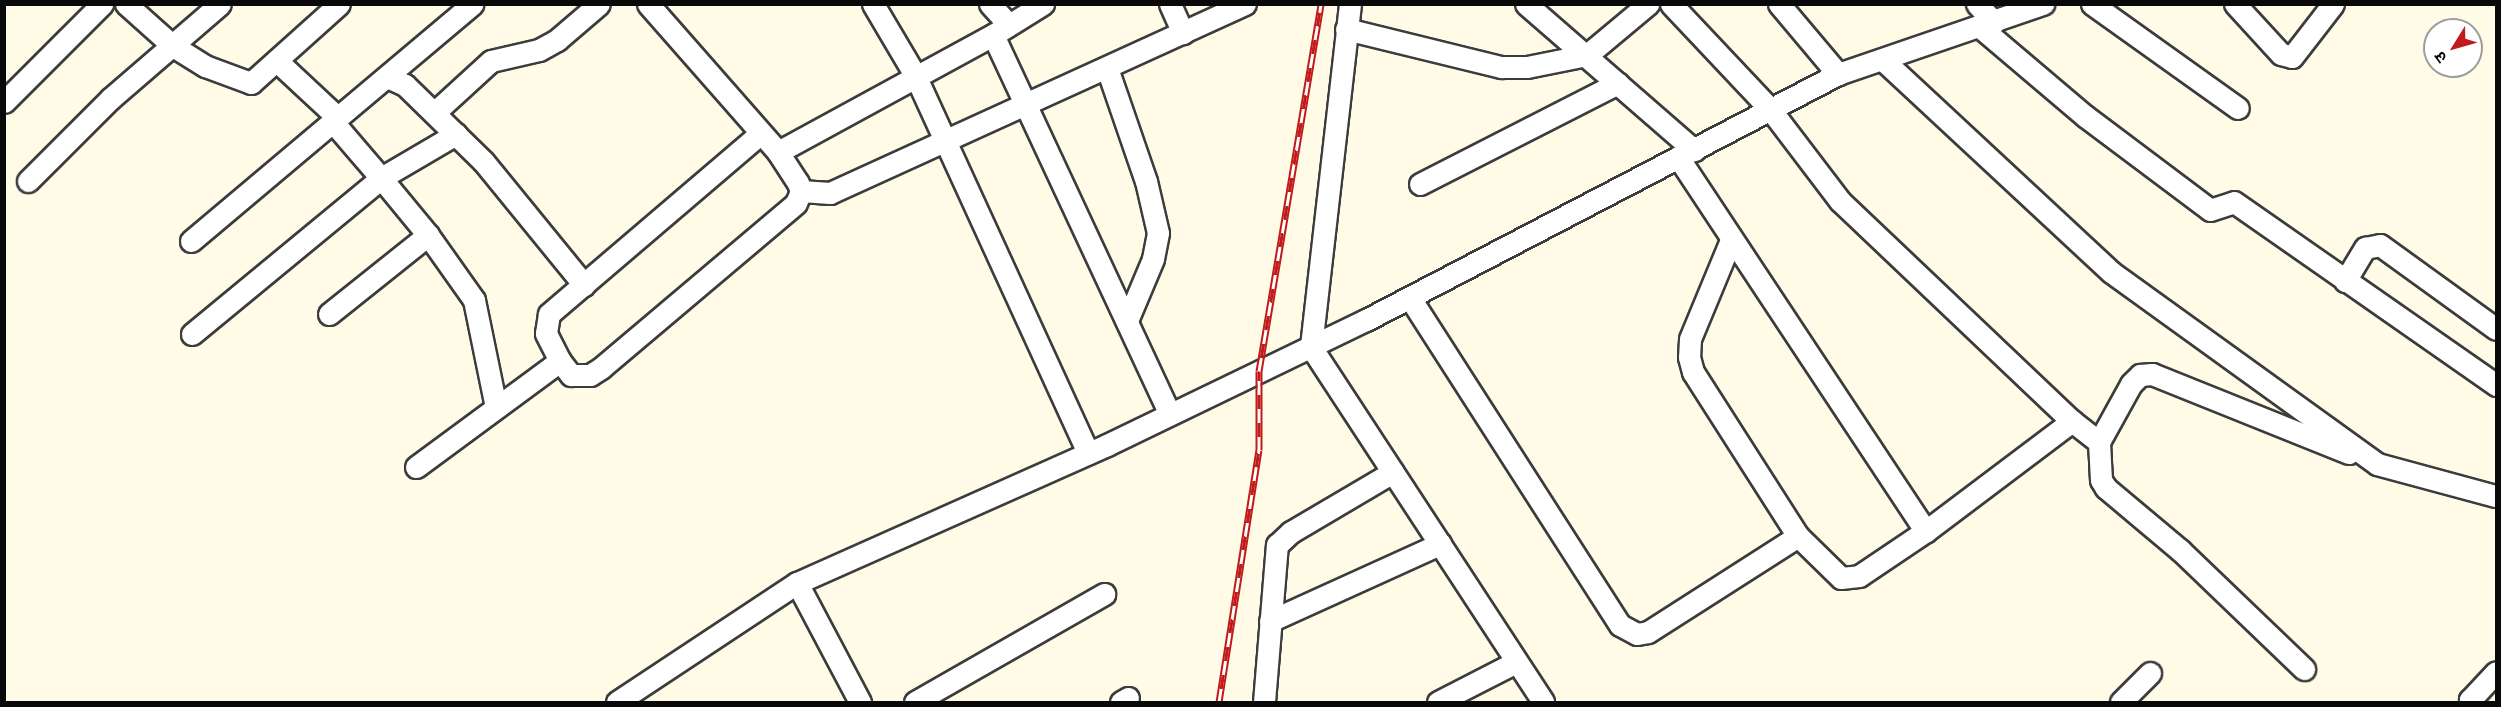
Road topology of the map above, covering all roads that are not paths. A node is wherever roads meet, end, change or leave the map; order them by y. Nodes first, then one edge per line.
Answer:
1 (102, 4) edge
2 (126, 4) edge
3 (220, 4) edge
4 (339, 4) edge
5 (471, 4) edge
6 (599, 4) edge
7 (648, 4) edge
8 (873, 4) edge
9 (990, 4) edge
10 (1043, 4) edge
11 (1170, 4) edge
12 (1245, 4) edge
13 (1350, 4) edge
14 (1526, 4) edge
15 (1647, 4) edge
16 (1671, 4) edge
17 (1779, 4) edge
18 (1977, 4) edge
19 (2043, 4) edge
20 (2092, 4) edge
21 (2235, 4) edge
22 (2333, 4) edge
23 (1987, 25) junction
24 (1346, 29) junction
25 (1001, 30) junction
26 (1183, 33) junction
27 (172, 45) junction
28 (1587, 55) junction
29 (1883, 60) junction
30 (278, 62) junction
31 (1107, 68) junction
32 (1838, 74) junction
33 (915, 75) junction
34 (387, 77) junction
35 (1618, 83) junction
36 (4, 102) edge
37 (1028, 105) junction
38 (2238, 108) dead end
39 (1770, 109) junction
40 (434, 113) junction
41 (335, 120) junction
42 (456, 134) junction
43 (760, 134) junction
44 (944, 144) junction
45 (778, 152) junction
46 (1686, 154) junction
47 (381, 178) junction
48 (28, 181) dead end
49 (1420, 184) dead end
50 (801, 191) junction
51 (428, 235) junction
52 (1731, 240) junction
53 (190, 241) dead end
54 (2345, 281) junction
55 (584, 285) junction
56 (1410, 298) junction
57 (329, 314) dead end
58 (1127, 321) junction
59 (2496, 329) edge
60 (192, 334) dead end
61 (1311, 347) junction
62 (560, 361) junction
63 (2496, 385) edge
64 (496, 407) junction
65 (1169, 413) junction
66 (2072, 421) junction
67 (2099, 442) junction
68 (1088, 453) junction
69 (2378, 464) junction
70 (416, 467) dead end
71 (1393, 472) junction
72 (2496, 496) edge
73 (1926, 531) junction
74 (1798, 536) junction
75 (1440, 544) junction
76 (797, 584) junction
77 (1104, 594) dead end
78 (1270, 621) junction
79 (1516, 662) junction
80 (2304, 669) dead end
81 (2496, 672) edge
82 (2150, 674) dead end
83 (617, 702) edge
84 (860, 702) edge
85 (915, 702) edge
86 (1264, 702) edge
87 (1438, 702) edge
88 (1543, 702) edge
89 (2121, 702) edge
90 (2473, 702) edge

1 - 36 street
2 - 27 street
3 - 27 street
4 - 30 street
5 - 34 street
6 - 40 street
7 - 43 street
8 - 33 street
9 - 25 street
10 - 25 street
11 - 26 street
12 - 26 street
13 - 24 street
14 - 28 street
15 - 28 street
16 - 39 street
17 - 32 street
18 - 23 street
19 - 23 street
20 - 38 street
21 - 22 street
23 - 29 street
23 - 54 street
24 - 28 street
24 - 61 street
25 - 33 street
25 - 37 street
26 - 31 street
27 - 30 street
27 - 48 street
28 - 35 street
29 - 32 street
29 - 69 street
30 - 41 street
31 - 37 street
31 - 58 street
32 - 39 street
33 - 44 street
33 - 45 street
34 - 40 street
34 - 41 street
35 - 46 street
35 - 49 street
37 - 44 street
37 - 58 street
39 - 46 street
39 - 66 street
40 - 42 street
41 - 47 street
41 - 53 street
42 - 47 street
42 - 55 street
43 - 45 street
43 - 55 street
44 - 50 street
44 - 68 street
45 - 50 street
46 - 52 street
46 - 56 street
47 - 51 street
47 - 60 street
50 - 62 street
51 - 57 street
51 - 64 street
52 - 73 street
52 - 74 street
54 - 59 street
54 - 63 street
55 - 62 street
56 - 61 street
56 - 74 street
58 - 65 street
61 - 65 street
61 - 71 street
62 - 64 street
64 - 70 street
65 - 68 street
66 - 67 street
66 - 73 street
67 - 69 street
67 - 80 street
68 - 76 street
69 - 72 street
71 - 75 street
71 - 78 street
73 - 74 street
75 - 78 street
75 - 79 street
76 - 83 street
76 - 84 street
77 - 85 street
78 - 86 street
79 - 87 street
79 - 88 street
81 - 90 street
82 - 89 street

